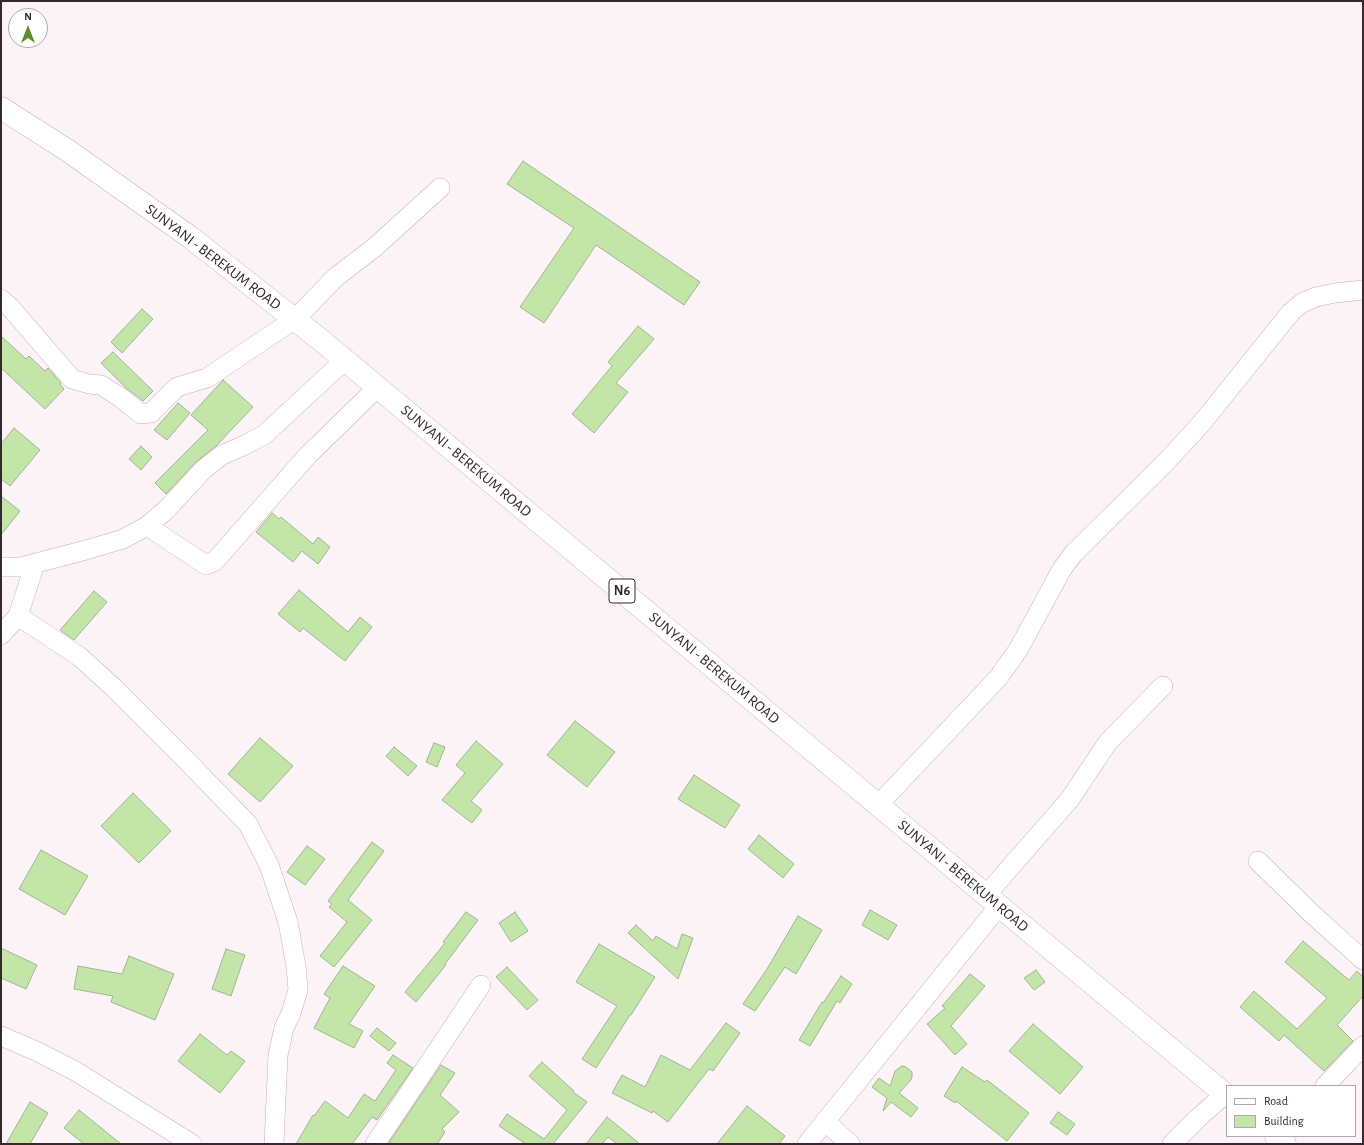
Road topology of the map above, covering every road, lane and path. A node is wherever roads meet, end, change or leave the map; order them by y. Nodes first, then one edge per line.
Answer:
1 (1, 108) edge
2 (440, 188) dead end
3 (1363, 290) edge
4 (1, 298) edge
5 (295, 319) junction
6 (345, 360) junction
7 (378, 387) junction
8 (146, 526) junction
9 (35, 564) junction
10 (1, 567) edge
11 (18, 616) junction
12 (1, 635) edge
13 (1163, 686) dead end
14 (878, 805) junction
15 (1258, 861) dead end
16 (992, 900) junction
17 (1363, 960) edge
18 (482, 985) dead end
19 (1, 1036) edge
20 (1363, 1046) edge
21 (1326, 1085) edge
22 (1226, 1095) edge
23 (825, 1121) junction
24 (192, 1144) edge
25 (274, 1144) edge
26 (374, 1144) edge
27 (807, 1144) edge
28 (850, 1144) edge
29 (1172, 1144) edge

1 - 5 main road, SUNYANI - BEREKUM ROAD / N6
2 - 5 street
3 - 14 street
4 - 5 street
5 - 6 main road, SUNYANI - BEREKUM ROAD / N6
6 - 7 main road, SUNYANI - BEREKUM ROAD / N6
6 - 8 street
7 - 8 street
7 - 14 main road, SUNYANI - BEREKUM ROAD / N6
8 - 9 street
9 - 10 street
9 - 11 street
11 - 12 street
11 - 25 street
13 - 16 street
14 - 16 main road, SUNYANI - BEREKUM ROAD / N6
15 - 17 street
16 - 22 main road, SUNYANI - BEREKUM ROAD / N6
16 - 23 street
18 - 26 street
19 - 24 street
20 - 21 street
22 - 29 street
23 - 27 street
23 - 28 street

